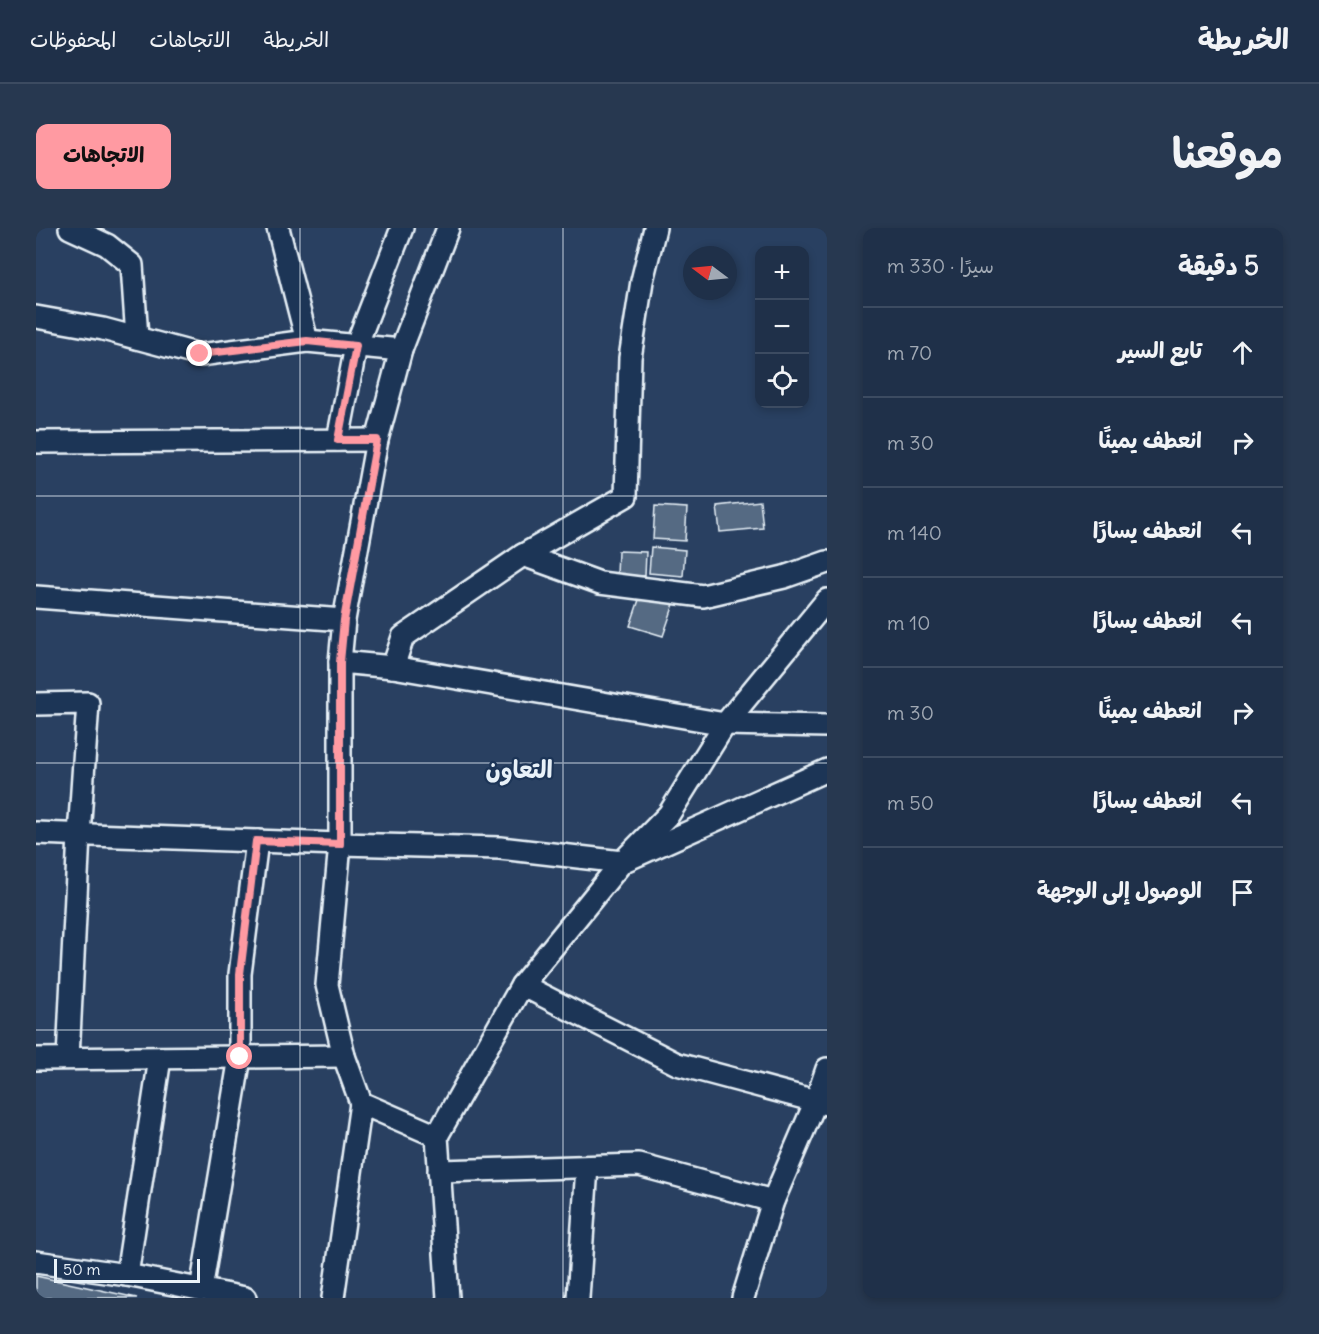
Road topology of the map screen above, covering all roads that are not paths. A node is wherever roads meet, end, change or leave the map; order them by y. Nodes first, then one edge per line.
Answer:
1 (70, 228) edge
2 (278, 228) edge
3 (402, 228) edge
4 (448, 228) edge
5 (655, 228) edge
6 (36, 316) edge
7 (137, 338) junction
8 (307, 341) junction
9 (356, 346) junction
10 (401, 350) junction
11 (338, 440) junction
12 (377, 440) junction
13 (36, 442) edge
14 (523, 555) junction
15 (827, 562) edge
16 (36, 597) edge
17 (827, 600) edge
18 (344, 620) junction
19 (340, 662) junction
20 (393, 667) junction
21 (36, 704) edge
22 (725, 724) junction
23 (827, 726) edge
24 (827, 770) edge
25 (36, 833) edge
26 (79, 835) junction
27 (256, 841) junction
28 (340, 844) junction
29 (622, 862) junction
30 (522, 985) junction
31 (344, 1056) junction
32 (240, 1057) junction
33 (68, 1058) junction
34 (160, 1058) junction
35 (36, 1059) edge
36 (827, 1069) edge
37 (822, 1102) edge
38 (361, 1103) junction
39 (437, 1136) junction
40 (587, 1167) junction
41 (439, 1171) junction
42 (773, 1201) junction
43 (36, 1262) edge
44 (127, 1275) junction
45 (201, 1290) junction
46 (245, 1298) edge
47 (333, 1298) edge
48 (448, 1298) edge
49 (578, 1298) edge
50 (743, 1298) edge

1 - 7 street
2 - 8 street
3 - 9 street
4 - 10 street
5 - 14 street
6 - 7 street
7 - 8 street
8 - 9 street
9 - 10 street
9 - 11 street
10 - 12 street
11 - 12 street
11 - 13 street
12 - 18 street
14 - 15 street
14 - 20 street
16 - 18 street
17 - 22 street
18 - 19 street
19 - 20 street
19 - 28 street
20 - 22 street
21 - 26 street
22 - 23 street
22 - 29 street
24 - 29 street
25 - 26 street
26 - 27 street
26 - 33 street
27 - 28 street
27 - 32 street
28 - 29 street
28 - 31 street
29 - 30 street
30 - 37 street
30 - 39 street
31 - 32 street
31 - 38 street
32 - 34 street
32 - 45 street
33 - 34 street
33 - 35 street
34 - 44 street
36 - 37 street
37 - 42 street
38 - 39 street
38 - 47 street
39 - 41 street
40 - 41 street
40 - 42 street
40 - 49 street
41 - 48 street
42 - 50 street
43 - 44 street
44 - 45 street
45 - 46 street

